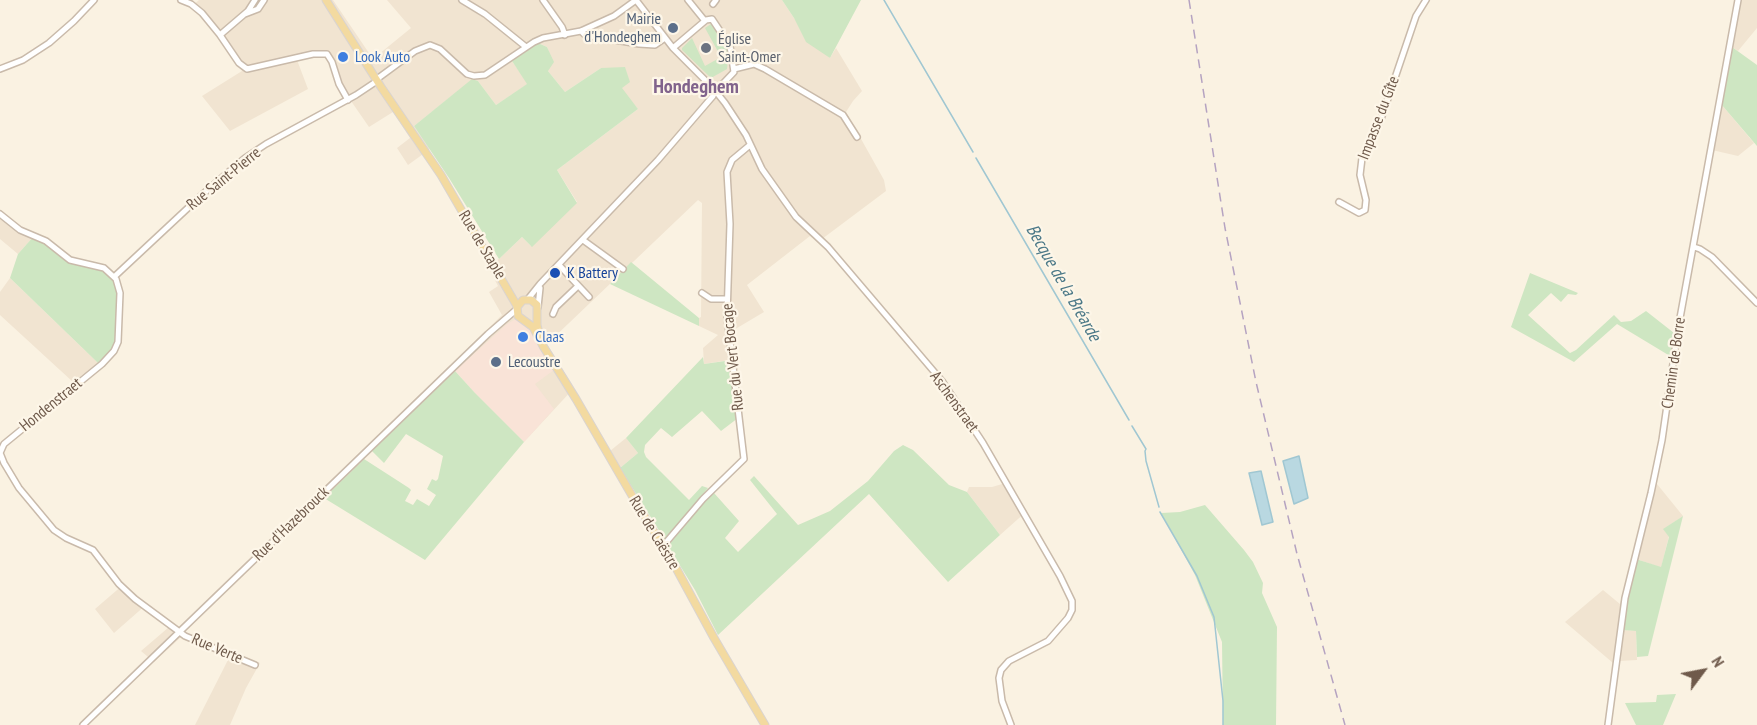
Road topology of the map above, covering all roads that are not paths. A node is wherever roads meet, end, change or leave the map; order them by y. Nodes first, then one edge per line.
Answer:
1 (94, 0) edge
2 (181, 0) edge
3 (255, 0) edge
4 (264, 0) edge
5 (327, 0) edge
6 (462, 0) edge
7 (543, 0) edge
8 (636, 0) edge
9 (688, 0) edge
10 (1426, 0) edge
11 (1738, 0) edge
12 (243, 15) junction
13 (705, 21) junction
14 (581, 31) junction
15 (220, 35) junction
16 (565, 35) junction
17 (665, 38) junction
18 (526, 47) junction
19 (673, 48) junction
20 (0, 69) edge
21 (734, 69) junction
22 (376, 78) junction
23 (715, 92) junction
24 (348, 100) junction
25 (857, 136) dead end
26 (750, 145) junction
27 (1340, 202) dead end
28 (0, 214) edge
29 (583, 240) junction
30 (1694, 247) junction
31 (559, 265) junction
32 (623, 269) dead end
33 (114, 277) junction
34 (544, 280) junction
35 (578, 286) junction
36 (508, 289) junction
37 (702, 293) dead end
38 (589, 297) dead end
39 (526, 299) junction
40 (726, 299) junction
41 (1757, 303) edge
42 (518, 310) junction
43 (538, 311) junction
44 (553, 314) dead end
45 (527, 321) junction
46 (541, 342) junction
47 (663, 546) junction
48 (179, 632) junction
49 (255, 665) dead end
50 (82, 725) edge
51 (765, 725) edge
52 (1011, 725) edge
53 (1608, 725) edge

1 - 20 street
2 - 15 street
3 - 12 street
4 - 12 street
5 - 22 main road, Rue de Staple
6 - 18 street
7 - 16 street
8 - 14 street, Rue Saint-Pierre
8 - 17 street, Aschenstraet
9 - 13 street
10 - 27 street, Impasse du Gîte
11 - 30 street, Chemin de Borre
12 - 15 street
13 - 19 street
13 - 21 street
14 - 16 street, Rue Saint-Pierre
14 - 17 street
15 - 24 street
16 - 18 street, Rue Saint-Pierre
17 - 19 street, Aschenstraet
18 - 22 street, Rue Saint-Pierre
19 - 23 street, Aschenstraet
21 - 23 street
21 - 25 street
22 - 24 street, Rue Saint-Pierre
22 - 36 main road, Rue de Staple
23 - 26 street, Aschenstraet
23 - 29 street
24 - 33 street, Rue Saint-Pierre
26 - 40 street, Rue du Vert Bocage
26 - 52 street, Aschenstraet
28 - 33 street
29 - 31 street
29 - 32 street
30 - 41 street
30 - 53 street, Chemin de Borre
31 - 34 street
31 - 35 street
33 - 48 street, Hondenstraet
34 - 39 street
34 - 43 street
35 - 38 street
35 - 44 street
36 - 39 main road, Rue de Staple
36 - 42 main road, Rue de Staple
37 - 40 street
39 - 42 main road
39 - 43 main road
40 - 47 street, Rue du Vert Bocage
42 - 45 main road
42 - 48 street, Rue d'Hazebrouck
43 - 45 main road
43 - 46 main road, Rue de Caëstre
45 - 46 main road, Rue de Caëstre
46 - 47 main road, Rue de Caëstre
47 - 51 main road, Rue de Caëstre
48 - 49 street, Rue Verte
48 - 50 street, Rue d'Hazebrouck

